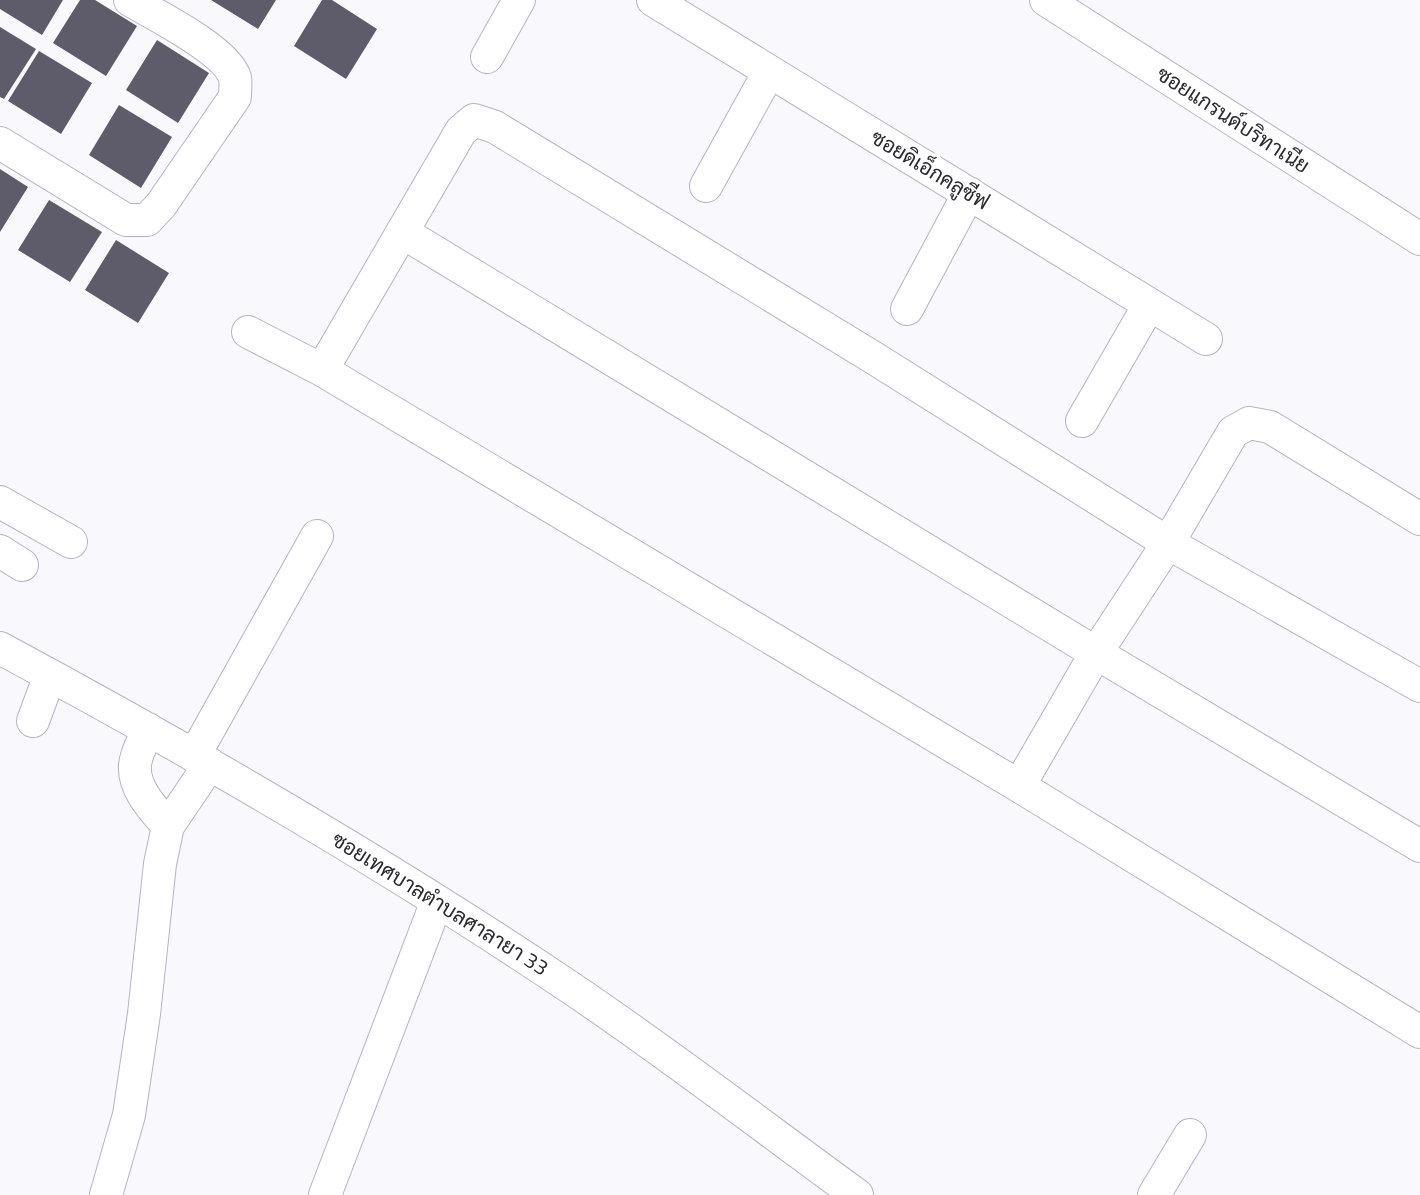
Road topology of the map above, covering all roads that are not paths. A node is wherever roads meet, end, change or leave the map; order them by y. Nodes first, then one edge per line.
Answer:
1 (130, 0) edge
2 (519, 0) edge
3 (653, 0) edge
4 (1046, 0) edge
5 (487, 57) dead end
6 (769, 72) junction
7 (0, 143) edge
8 (706, 186) dead end
9 (969, 193) junction
10 (402, 232) junction
11 (1420, 240) edge
12 (1149, 305) junction
13 (907, 309) dead end
14 (248, 332) dead end
15 (1206, 339) dead end
16 (322, 370) junction
17 (1082, 422) dead end
18 (0, 502) edge
19 (1420, 519) edge
20 (317, 536) dead end
21 (71, 542) dead end
22 (1168, 543) junction
23 (0, 648) edge
24 (1096, 653) junction
25 (50, 675) junction
26 (1420, 686) edge
27 (33, 721) dead end
28 (148, 729) junction
29 (202, 760) junction
30 (1019, 786) junction
31 (168, 826) junction
32 (1420, 846) edge
33 (437, 901) junction
34 (1420, 1032) edge
35 (1190, 1135) dead end
36 (106, 1195) edge
37 (325, 1195) edge
38 (858, 1195) edge
39 (1154, 1195) edge

1 - 7 street
2 - 5 street
3 - 6 street, ซอยดิเอ็กคลูซีฟ
4 - 11 street, ซอยแกรนด์บริทาเนีย
6 - 8 street
6 - 9 street, ซอยดิเอ็กคลูซีฟ
9 - 12 street, ซอยดิเอ็กคลูซีฟ
9 - 13 street
10 - 16 street
10 - 22 street
10 - 24 street
12 - 15 street, ซอยดิเอ็กคลูซีฟ
12 - 17 street
14 - 16 street
16 - 30 street
18 - 21 street
19 - 22 street
20 - 29 street
22 - 24 street
22 - 26 street
23 - 25 street, ซอยเทศบาลตำบลศาลายา 33
24 - 30 street
24 - 32 street
25 - 27 street
25 - 28 street, ซอยเทศบาลตำบลศาลายา 33
28 - 29 street, ซอยเทศบาลตำบลศาลายา 33
28 - 31 street
29 - 31 street
29 - 33 street, ซอยเทศบาลตำบลศาลายา 33
30 - 34 street
31 - 36 street
33 - 37 street
33 - 38 street, ซอยเทศบาลตำบลศาลายา 33
35 - 39 street

